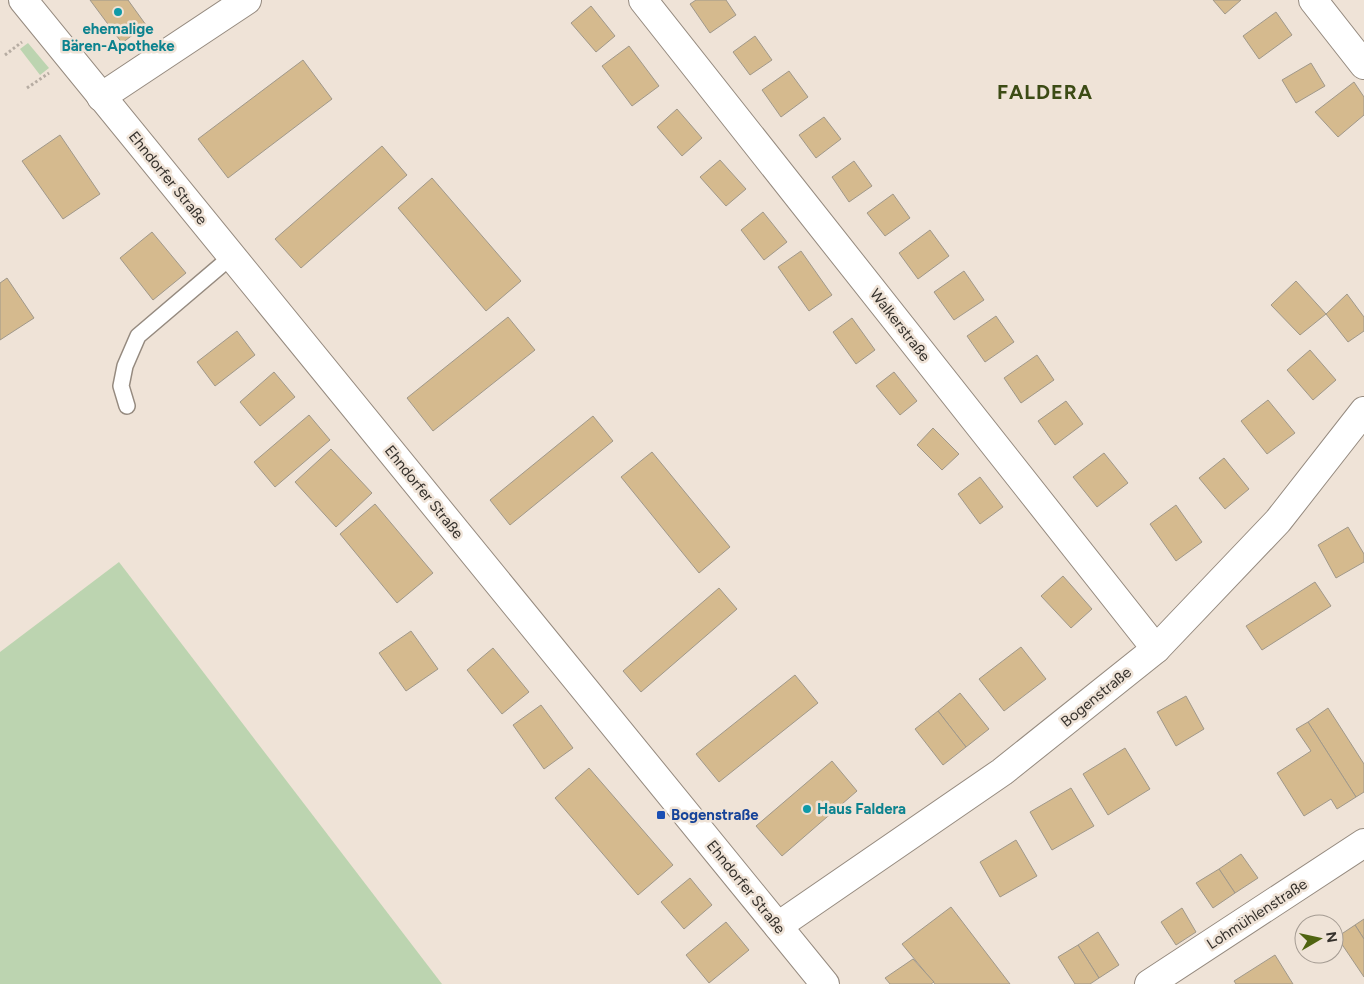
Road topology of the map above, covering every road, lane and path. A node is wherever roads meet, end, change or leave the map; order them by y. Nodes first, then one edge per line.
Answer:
1 (23, 0) edge
2 (248, 0) edge
3 (643, 0) edge
4 (1313, 0) edge
5 (23, 41) dead end
6 (5, 55) dead end
7 (1364, 65) edge
8 (55, 69) dead end
9 (27, 88) dead end
10 (101, 96) junction
11 (232, 256) junction
12 (127, 406) dead end
13 (1364, 411) edge
14 (1156, 649) junction
15 (1364, 843) edge
16 (778, 926) junction
17 (825, 984) edge
18 (1149, 984) edge

1 - 10 street, Ehndorfer Straße
2 - 10 street
3 - 14 street, Walkerstraße
4 - 7 street
5 - 6 path
8 - 9 path
10 - 11 street, Ehndorfer Straße
11 - 12 lane
11 - 16 street, Ehndorfer Straße
13 - 14 street, Bogenstraße
14 - 16 street, Bogenstraße
15 - 18 street, Lohmühlenstraße
16 - 17 street, Ehndorfer Straße

